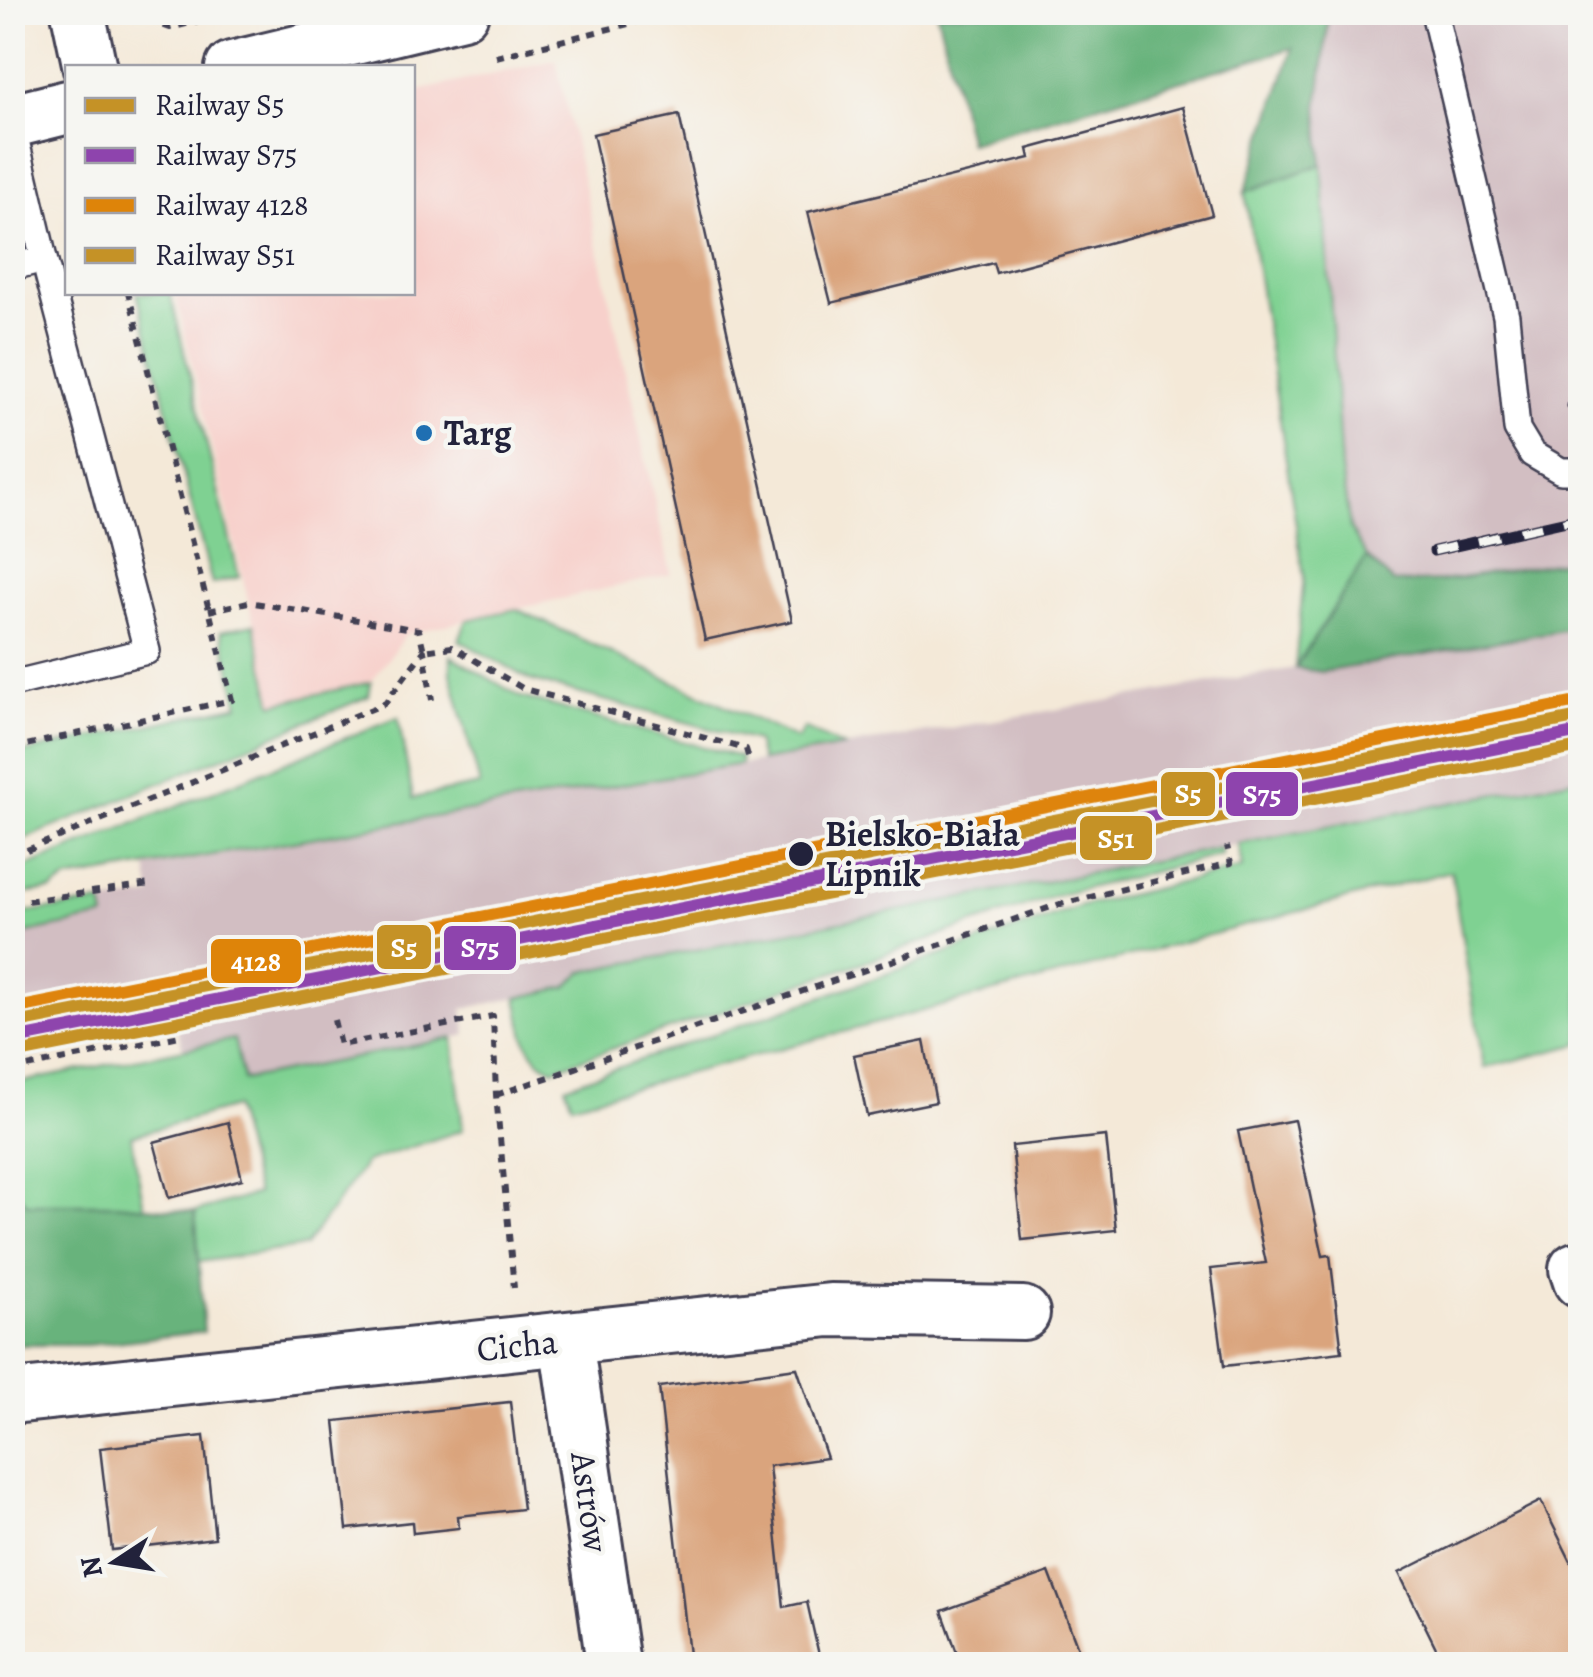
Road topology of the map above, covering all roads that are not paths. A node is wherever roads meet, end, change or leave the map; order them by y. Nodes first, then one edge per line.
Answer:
1 (78, 12) edge
2 (462, 12) edge
3 (1434, 12) edge
4 (89, 65) edge
5 (244, 65) edge
6 (65, 108) edge
7 (12, 122) edge
8 (44, 259) junction
9 (12, 267) edge
10 (1580, 471) edge
11 (12, 684) edge
12 (1023, 1313) dead end
13 (542, 1342) junction
14 (12, 1398) edge
15 (613, 1664) edge

1 - 4 street
2 - 5 street
3 - 10 lane
6 - 7 street
7 - 8 lane
8 - 9 lane
8 - 11 lane
12 - 13 street, Cicha
13 - 14 street, Cicha
13 - 15 street, Astrów

